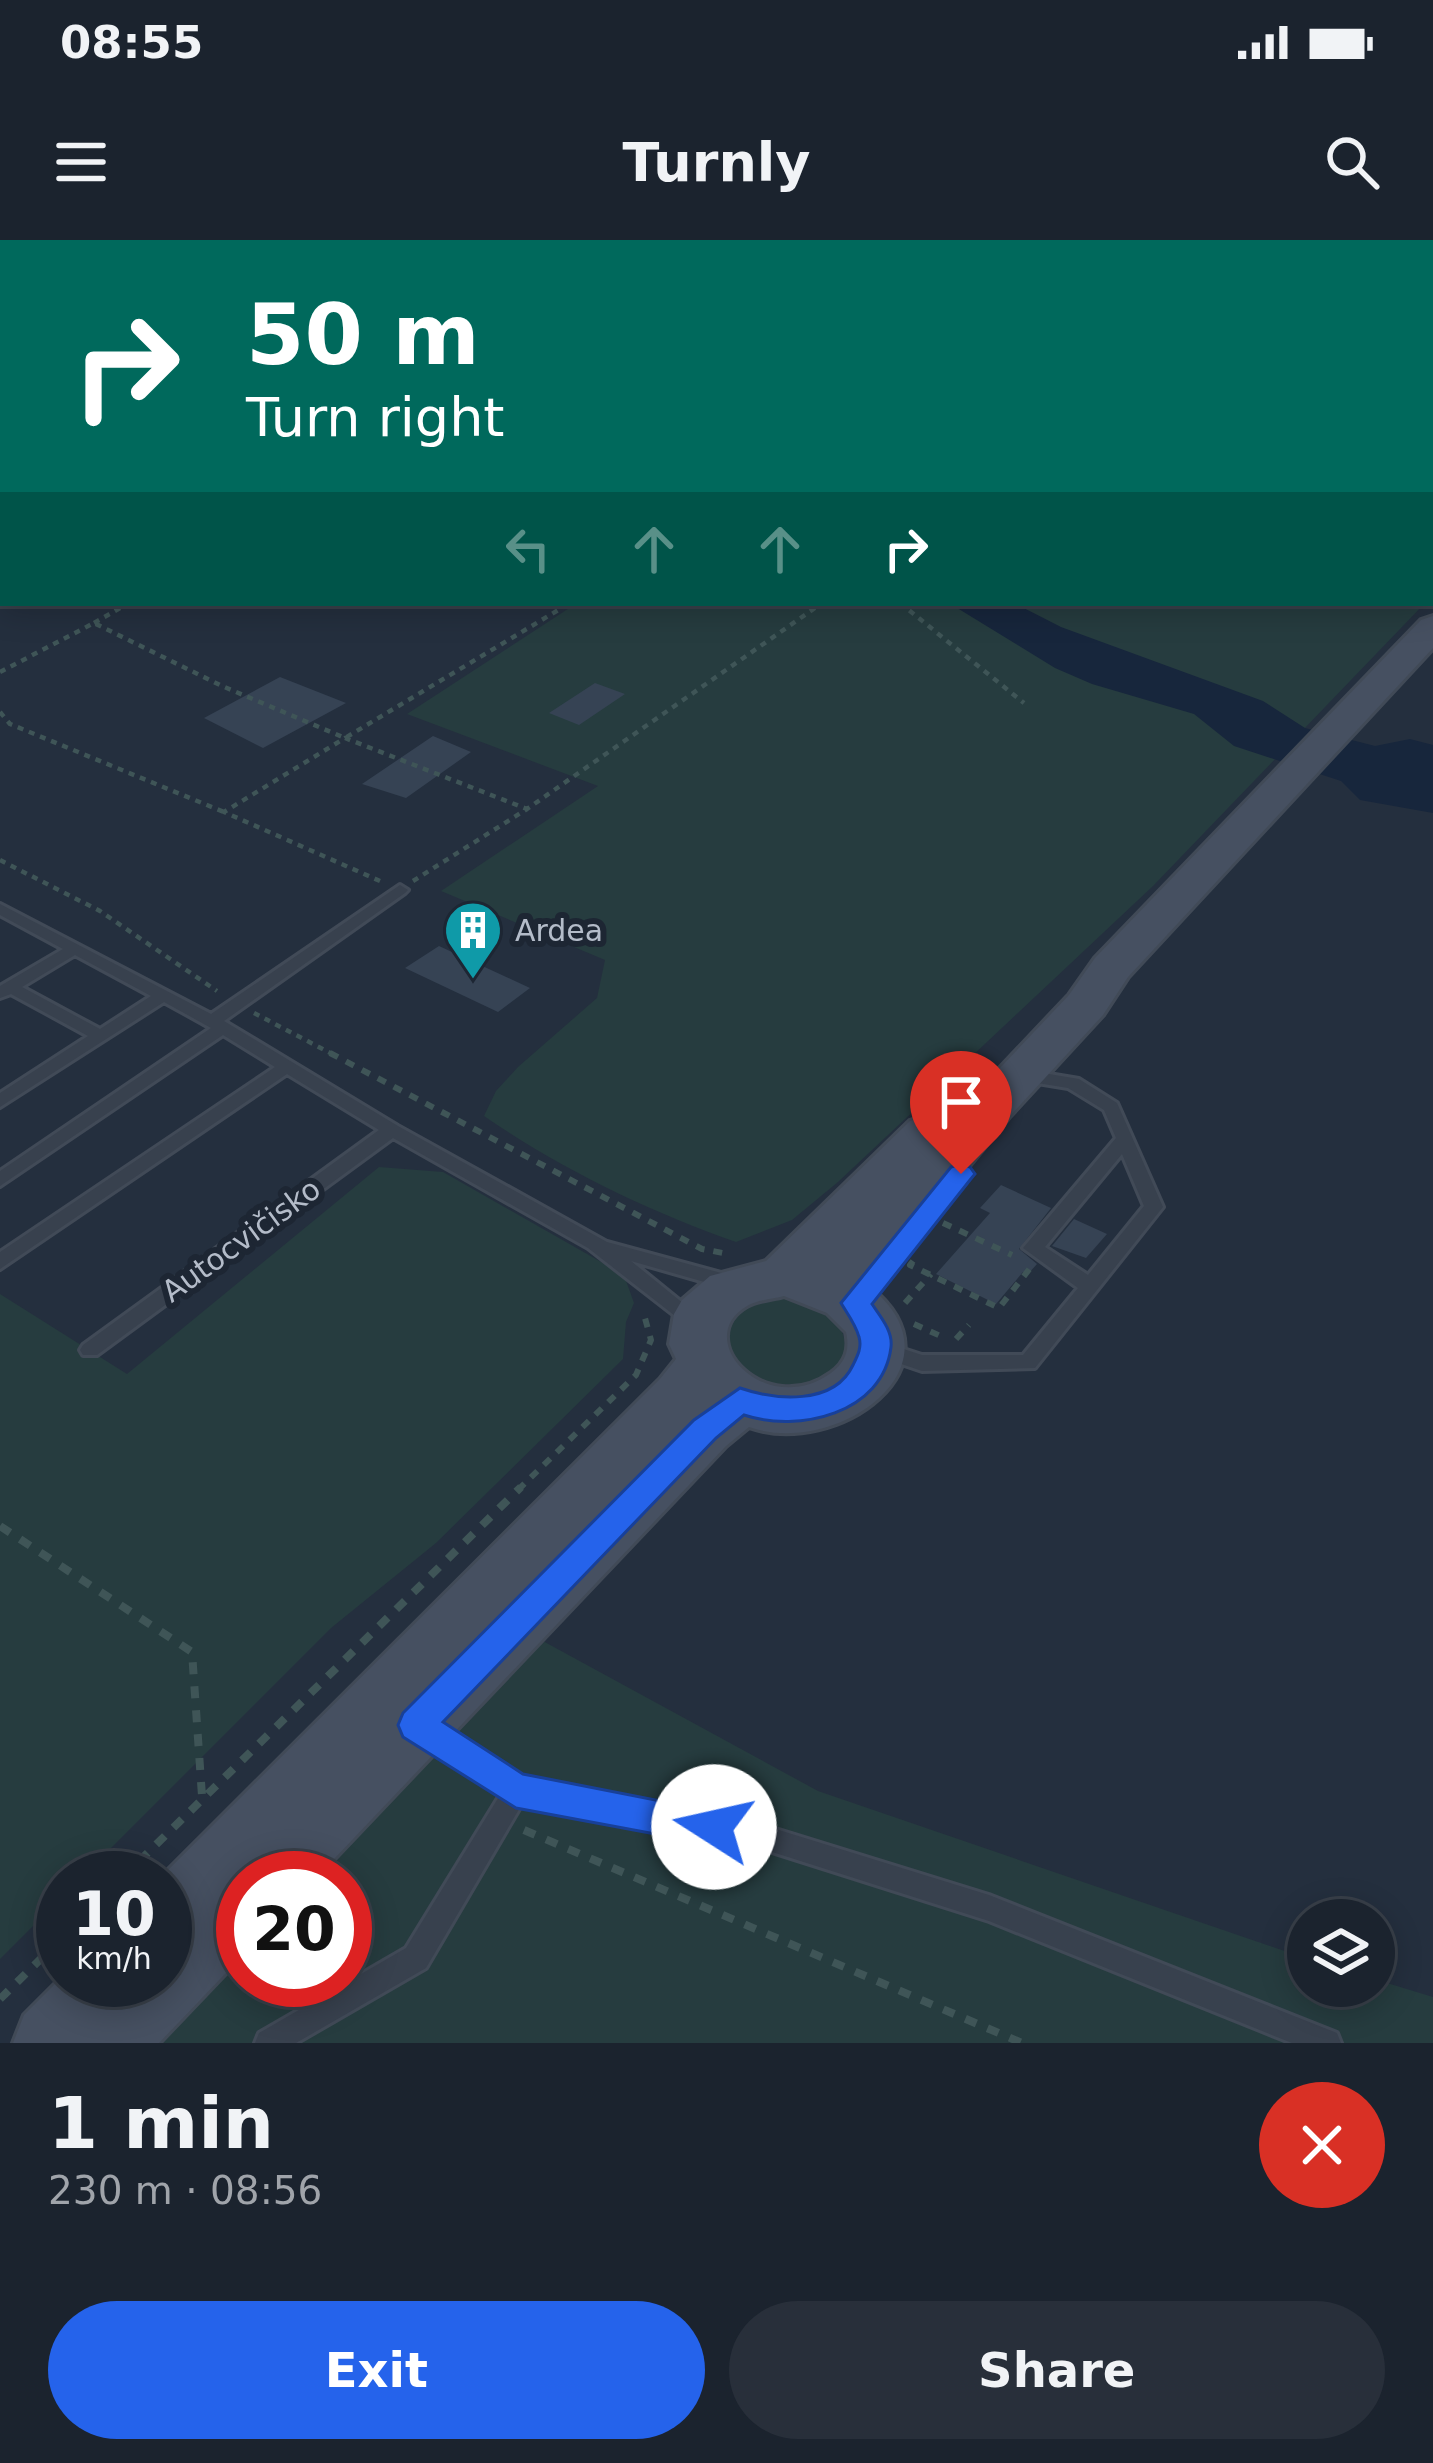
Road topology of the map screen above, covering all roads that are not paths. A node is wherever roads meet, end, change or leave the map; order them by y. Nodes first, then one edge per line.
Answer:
1 (1433, 627) edge
2 (400, 890) road end
3 (0, 910) edge
4 (71, 951) junction
5 (1112, 968) junction
6 (6, 990) edge
7 (162, 996) junction
8 (218, 1024) junction
9 (100, 1036) junction
10 (286, 1066) junction
11 (1020, 1075) junction
12 (0, 1101) edge
13 (392, 1130) junction
14 (1125, 1139) junction
15 (0, 1180) edge
16 (595, 1244) junction
17 (0, 1262) edge
18 (1089, 1286) junction
19 (780, 1313) junction
20 (90, 1350) dead end
21 (400, 1713) junction
22 (516, 1791) junction
23 (288, 1851) edge
24 (192, 1902) edge
25 (216, 1929) edge
26 (87, 2007) edge
27 (52, 2043) edge
28 (104, 2043) edge
29 (269, 2043) edge
30 (1327, 2043) edge

1 - 5 main road
2 - 8 lane
3 - 4 lane
4 - 6 lane
4 - 7 lane
5 - 11 main road
5 - 19 main road
6 - 9 lane
7 - 8 lane
7 - 9 lane
8 - 10 lane
8 - 15 lane
9 - 12 lane
10 - 13 lane
10 - 17 lane
11 - 14 lane
11 - 19 main road
13 - 16 lane
13 - 20 lane, Autocvičisko
14 - 18 lane
14 - 18 lane
16 - 19 lane
16 - 19 lane
18 - 19 lane
19 - 21 main road
21 - 22 lane
21 - 23 main road
21 - 24 main road
22 - 29 lane
22 - 30 lane
25 - 28 main road
26 - 27 main road

